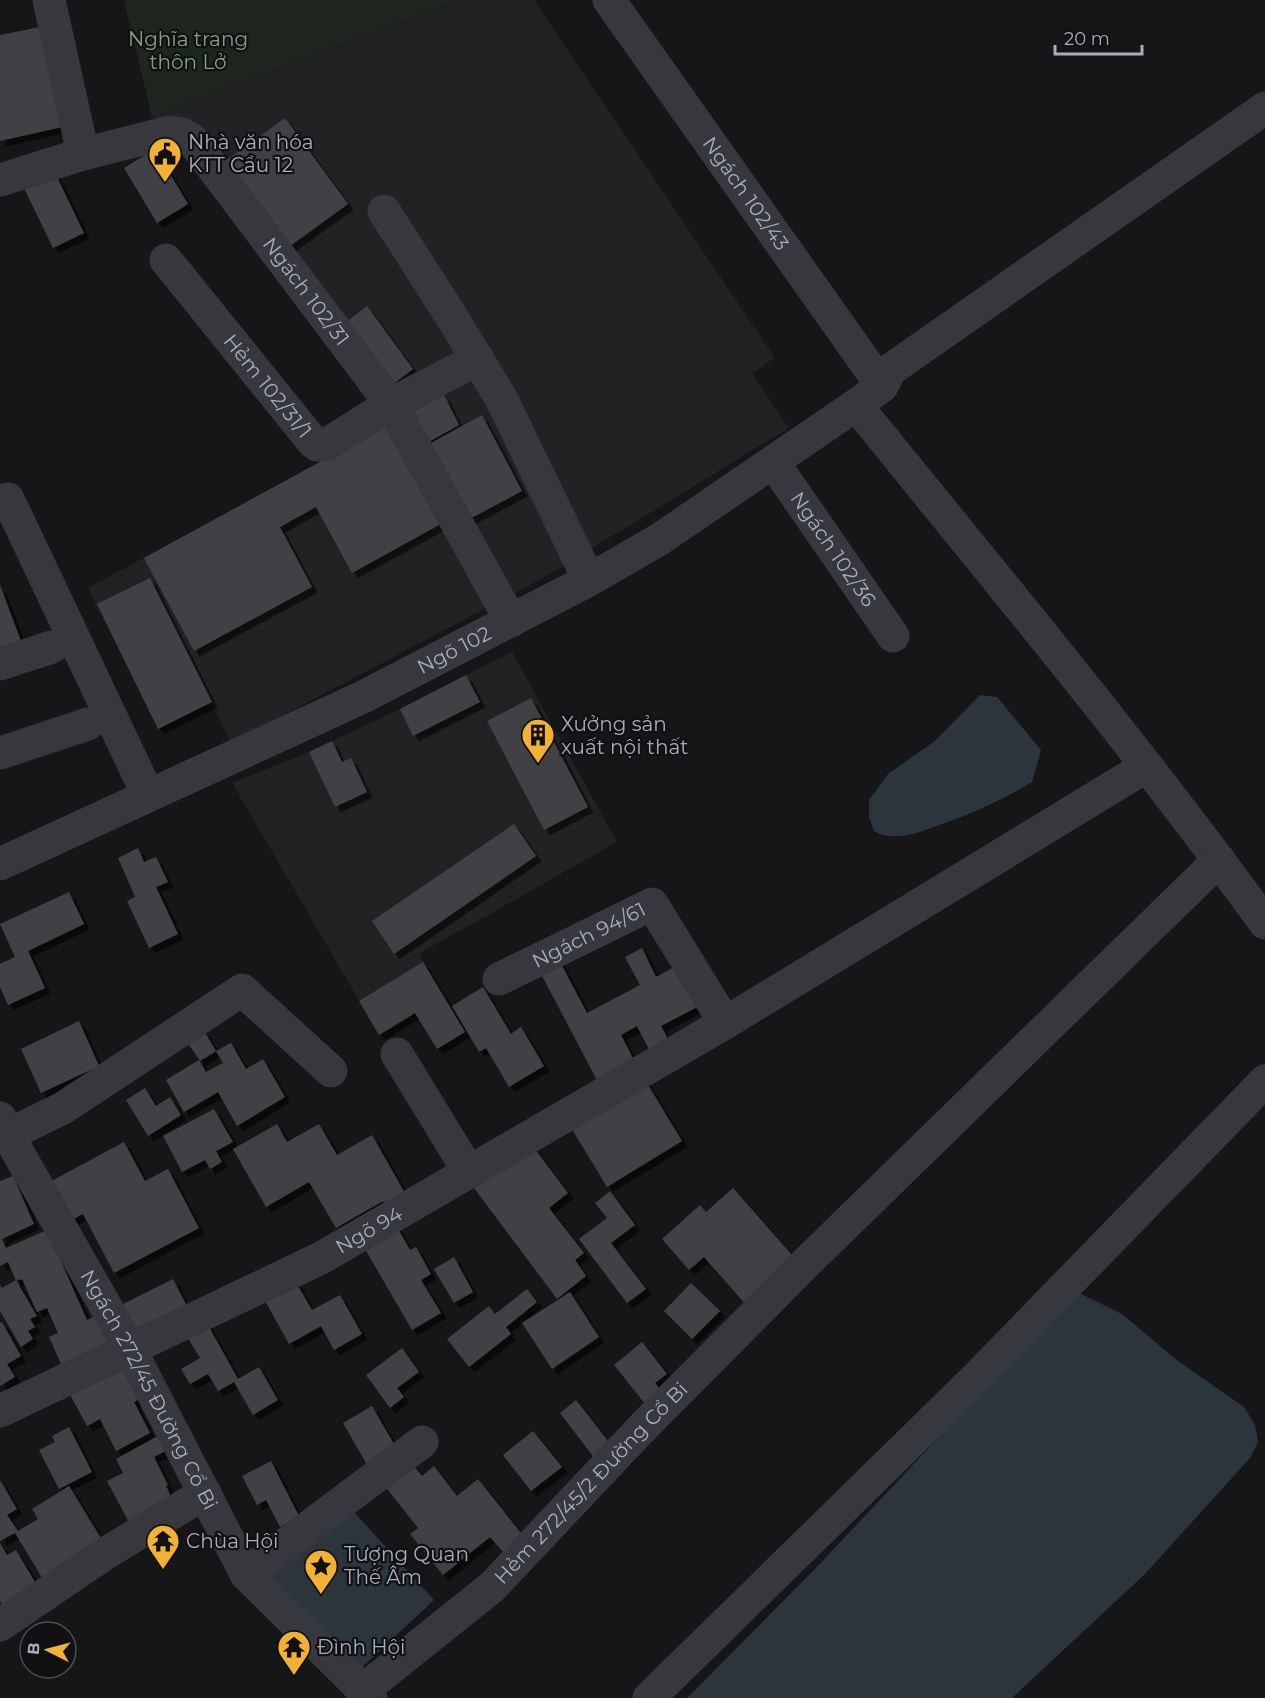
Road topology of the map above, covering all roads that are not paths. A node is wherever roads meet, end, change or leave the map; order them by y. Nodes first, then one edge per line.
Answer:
1 (50, 0) edge
2 (609, 0) edge
3 (1265, 108) edge
4 (83, 154) junction
5 (0, 180) edge
6 (384, 211) dead end
7 (166, 260) dead end
8 (478, 359) junction
9 (869, 396) junction
10 (391, 404) junction
11 (773, 462) junction
12 (0, 501) edge
13 (589, 579) junction
14 (511, 621) junction
15 (893, 636) dead end
16 (52, 647) dead end
17 (0, 664) edge
18 (88, 724) dead end
19 (0, 753) edge
20 (1147, 766) junction
21 (148, 795) junction
22 (1219, 860) junction
23 (0, 864) edge
24 (1265, 923) edge
25 (499, 979) dead end
26 (725, 1023) junction
27 (397, 1054) dead end
28 (331, 1071) dead end
29 (1265, 1081) edge
30 (4, 1127) edge
31 (470, 1172) junction
32 (130, 1348) junction
33 (2, 1405) edge
34 (422, 1442) dead end
35 (205, 1493) junction
36 (246, 1574) junction
37 (0, 1625) edge
38 (366, 1694) edge
39 (650, 1698) edge

1 - 4 street
2 - 9 street, Ngách 102/43
3 - 9 street, Ngõ 102
4 - 5 street, Ngách 102/31
4 - 10 street, Ngách 102/31
6 - 8 street
7 - 10 street, Hẻm 102/31/1
8 - 10 street
8 - 13 street
9 - 11 street, Ngõ 102
9 - 20 street, Ngách 102/43
10 - 14 street, Ngách 102/31
11 - 13 street, Ngõ 102
11 - 15 street, Ngách 102/36
12 - 21 street
13 - 14 street, Ngõ 102
14 - 21 street, Ngõ 102
16 - 17 street
18 - 19 street
20 - 22 street, Ngách 102/43
20 - 26 street, Ngõ 94
21 - 23 street, Ngõ 102
22 - 24 street, Ngách 102/43
22 - 38 street, Hẻm 272/45/2 Đường Cổ Bi
25 - 26 street, Ngách 94/61
26 - 31 street, Ngõ 94
27 - 31 street
28 - 30 street
29 - 39 street
30 - 32 street, Ngách 272/45 Đường Cổ Bi
31 - 32 street, Ngõ 94
32 - 33 street, Ngõ 94
32 - 35 street, Ngách 272/45 Đường Cổ Bi
34 - 36 street
35 - 36 street, Ngách 272/45 Đường Cổ Bi
35 - 37 street
36 - 38 street, Ngách 272/45 Đường Cổ Bi

